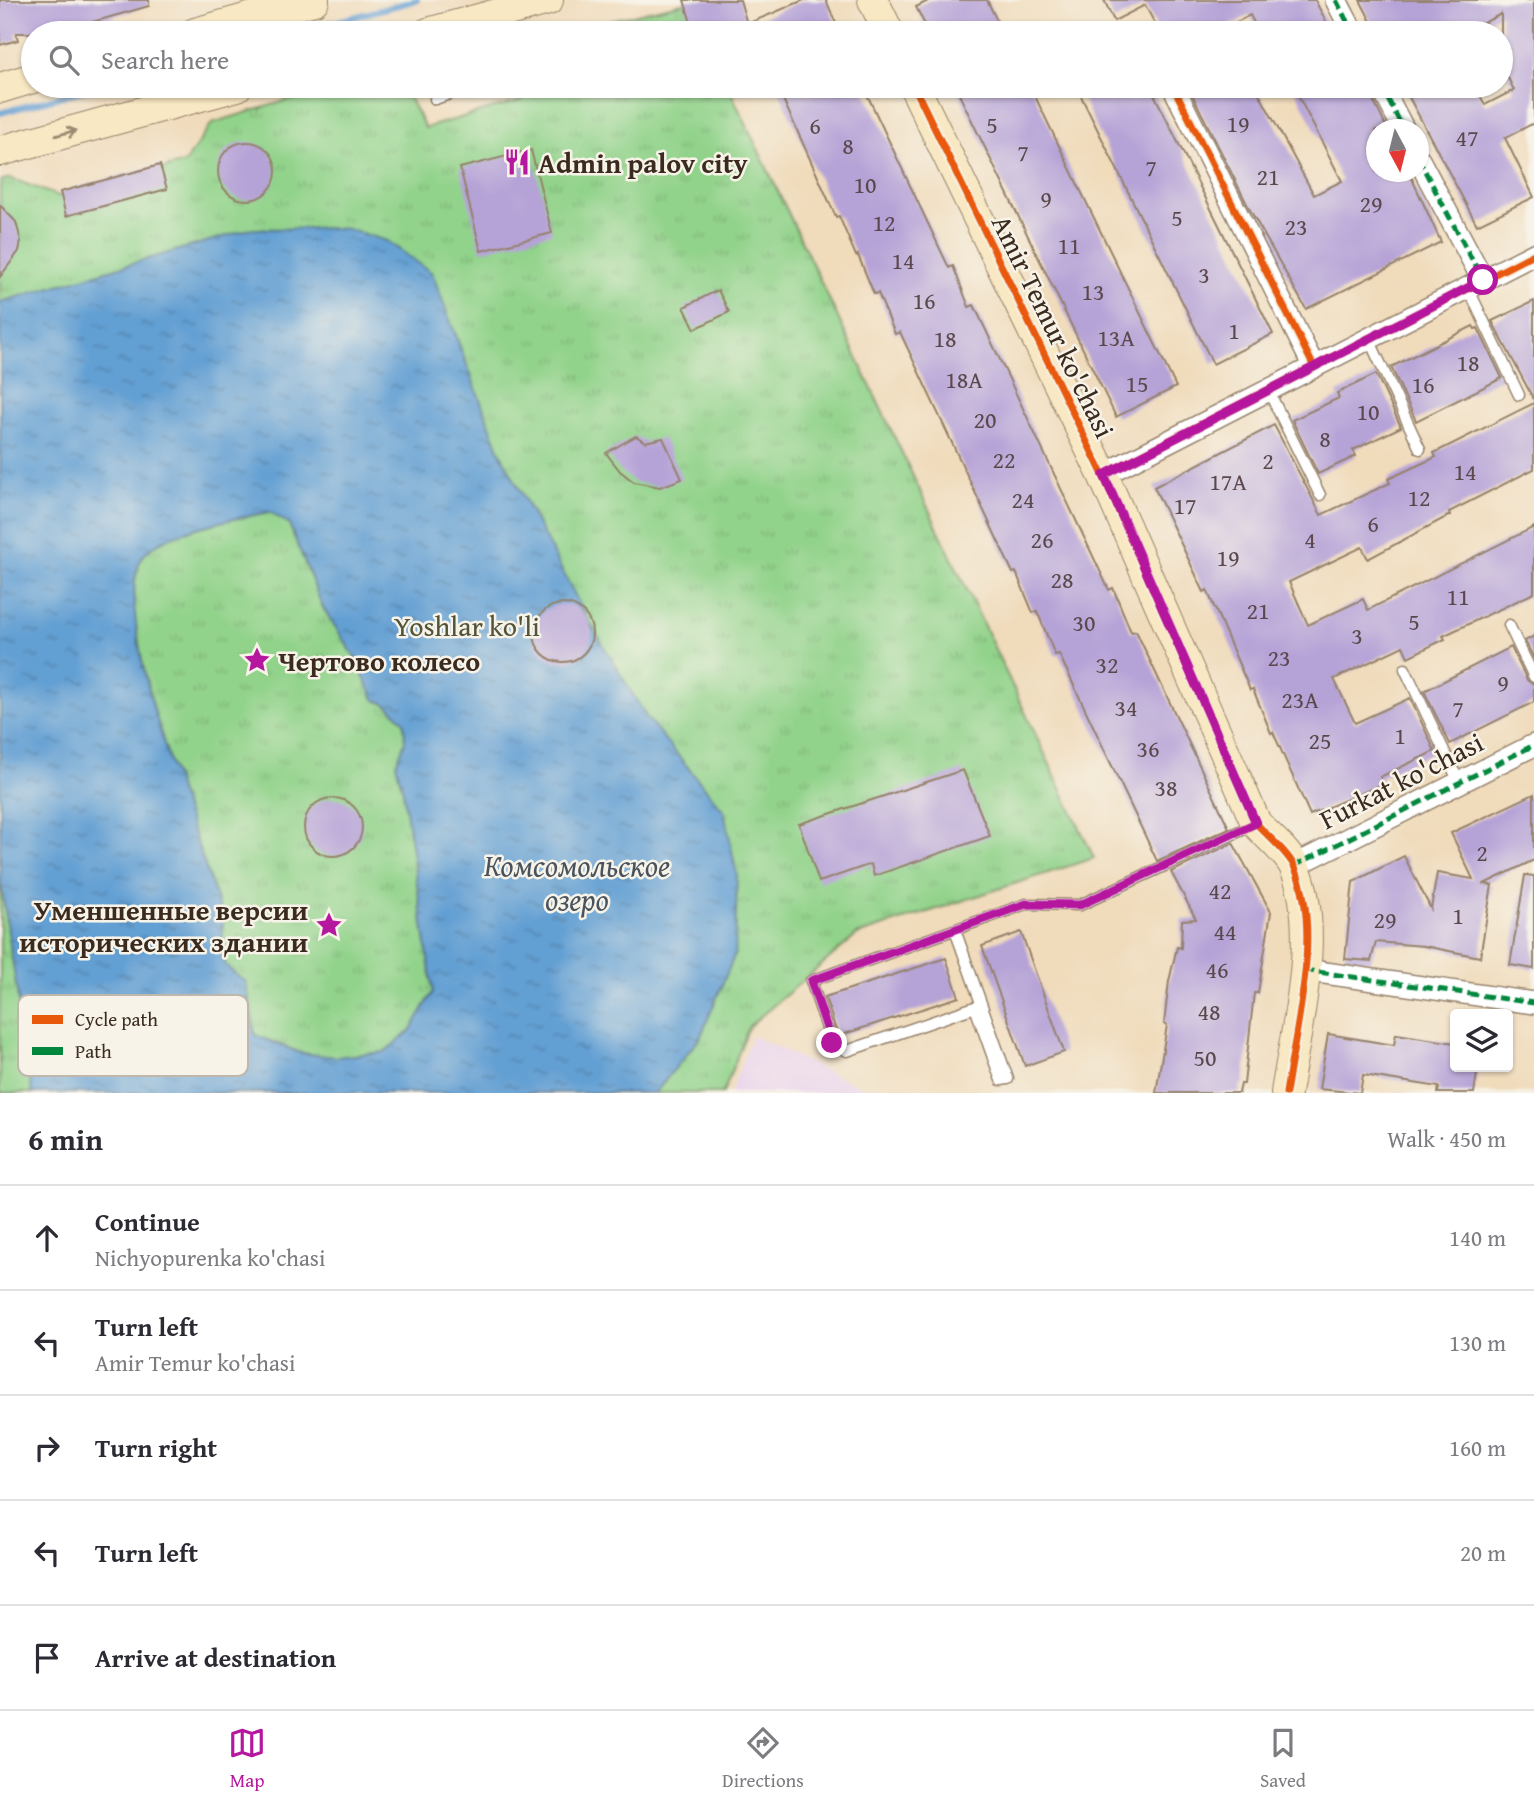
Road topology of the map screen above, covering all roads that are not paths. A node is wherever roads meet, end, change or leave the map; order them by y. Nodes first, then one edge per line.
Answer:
1 (314, 0) edge
2 (548, 0) edge
3 (873, 0) edge
4 (1336, 0) edge
5 (238, 21) edge
6 (486, 21) edge
7 (883, 21) edge
8 (1347, 21) edge
9 (21, 82) edge
10 (0, 88) edge
11 (193, 98) edge
12 (438, 98) edge
13 (920, 98) edge
14 (1179, 98) edge
15 (1387, 98) edge
16 (435, 99) dead end
17 (1398, 119) edge
18 (0, 151) edge
19 (1429, 180) edge
20 (1534, 254) edge
21 (1475, 284) junction
22 (1369, 339) junction
23 (1314, 367) junction
24 (1268, 390) junction
25 (1519, 395) dead end
26 (1420, 449) dead end
27 (1104, 475) junction
28 (1320, 495) dead end
29 (1509, 625) dead end
30 (1405, 669) dead end
31 (1534, 677) edge
32 (1534, 745) edge
33 (1459, 782) junction
34 (1256, 823) junction
35 (1294, 866) junction
36 (955, 930) junction
37 (1304, 970) junction
38 (1534, 1003) edge
39 (1286, 1093) edge

1 - 5 street
2 - 6 street
3 - 7 street
4 - 8 street
9 - 10 street
18 -> 11 street
12 - 16 lane
13 - 27 street, Amir Temur ko'chasi
14 - 23 street
15 - 17 street
19 - 21 street
20 - 21 street
21 - 22 street
21 - 25 lane
22 - 23 street
22 - 26 lane
23 - 24 street
24 - 27 street
24 - 28 lane
27 - 34 street, Amir Temur ko'chasi
29 - 31 lane
30 - 33 lane
32 - 33 street, Furkat ko'chasi
33 - 35 street, Furkat ko'chasi
34 - 35 street, Amir Temur ko'chasi
34 - 36 lane
35 - 37 street, Amir Temur ko'chasi
36 - 36 lane
37 - 38 street
37 - 39 street, Amir Temur ko'chasi

